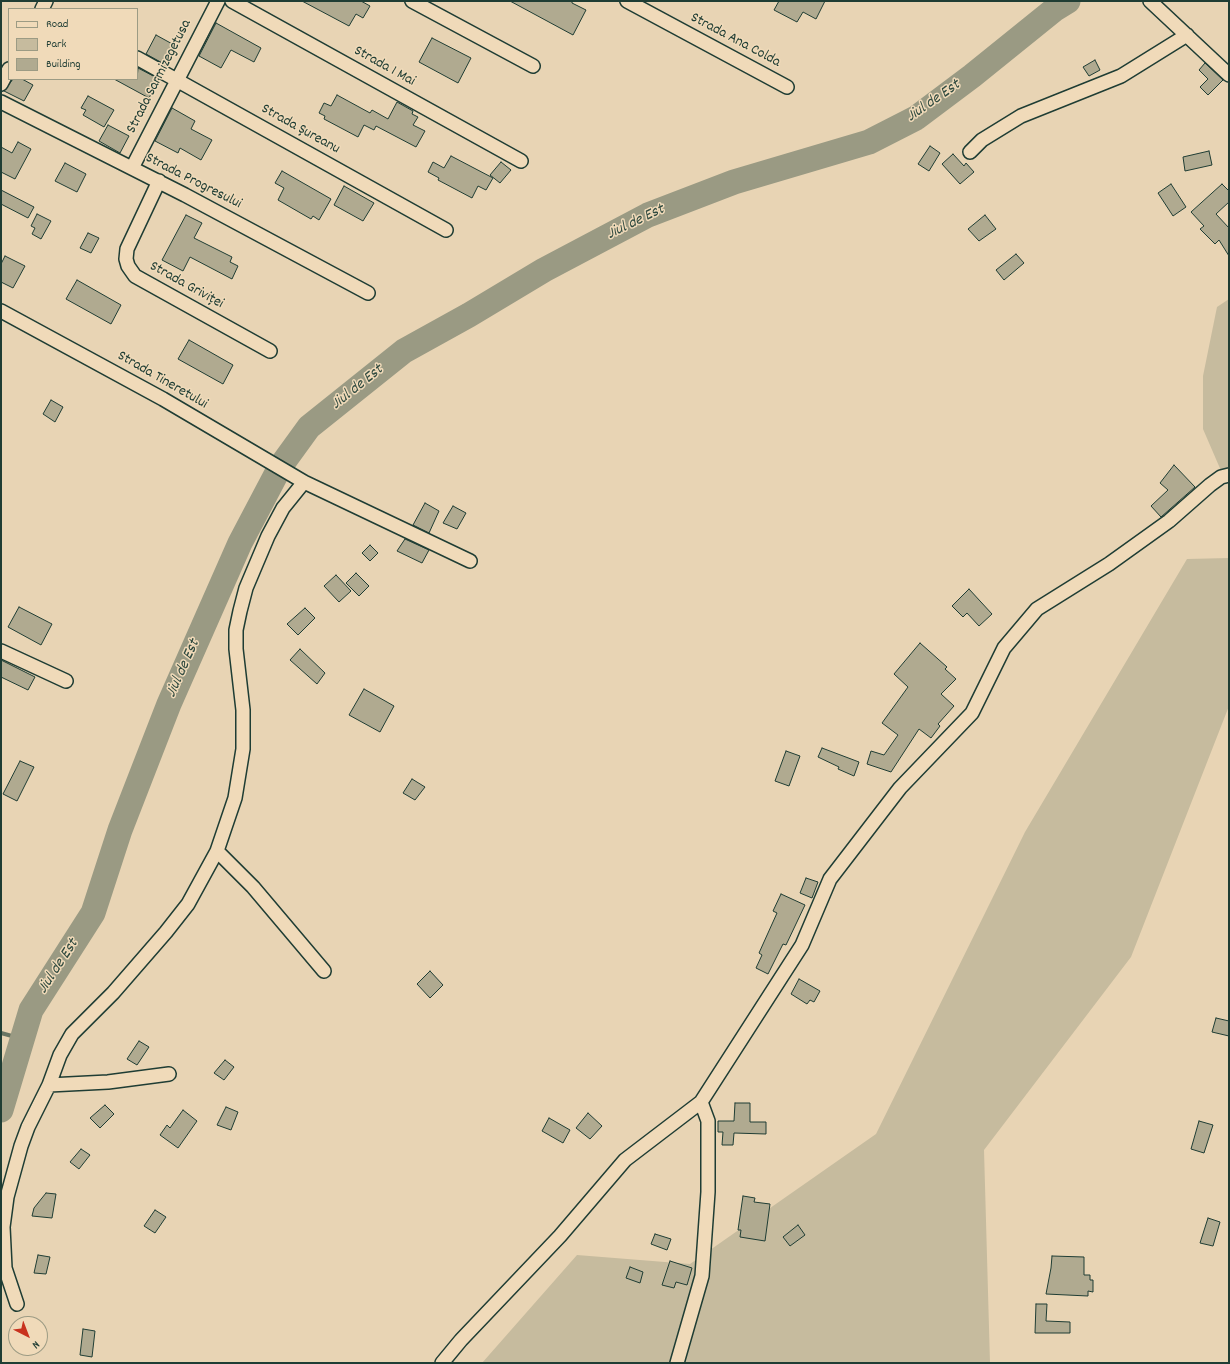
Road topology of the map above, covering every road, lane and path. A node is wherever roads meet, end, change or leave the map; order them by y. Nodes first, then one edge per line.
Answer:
1 (218, 1) edge
2 (232, 1) edge
3 (412, 1) edge
4 (627, 1) edge
5 (1150, 1) edge
6 (1187, 35) junction
7 (138, 59) edge
8 (533, 66) dead end
9 (8, 71) edge
10 (1229, 75) edge
11 (177, 79) junction
12 (1, 84) edge
13 (786, 87) dead end
14 (1, 102) edge
15 (970, 152) dead end
16 (520, 161) dead end
17 (132, 168) junction
18 (158, 181) junction
19 (446, 230) dead end
20 (368, 293) dead end
21 (1, 311) edge
22 (270, 351) dead end
23 (1229, 475) edge
24 (300, 480) junction
25 (470, 562) dead end
26 (1, 651) edge
27 (66, 681) dead end
28 (217, 851) junction
29 (324, 971) dead end
30 (169, 1074) dead end
31 (49, 1085) junction
32 (701, 1102) junction
33 (4, 1196) edge
34 (17, 1304) dead end
35 (442, 1363) edge
36 (677, 1363) edge

1 - 11 street, Strada Sarmizegetusa
2 - 16 street, Strada 1 Mai
3 - 8 street
4 - 13 street, Strada Ana Colda
5 - 6 street
6 - 10 street
6 - 15 street
7 - 11 street, Strada Șureanu
9 - 12 street
11 - 17 street, Strada Sarmizegetusa
11 - 19 street, Strada Șureanu
14 - 17 street, Strada Progresului
17 - 18 street, Strada Progresului
18 - 20 street, Strada Progresului
18 - 22 street, Strada Griviței
21 - 24 street, Strada Tineretului
23 - 32 street
24 - 25 street, Strada Tineretului
24 - 28 street
26 - 27 street
28 - 29 street
28 - 31 street
30 - 31 street
31 - 33 street
32 - 35 street
32 - 36 street
33 - 34 street

